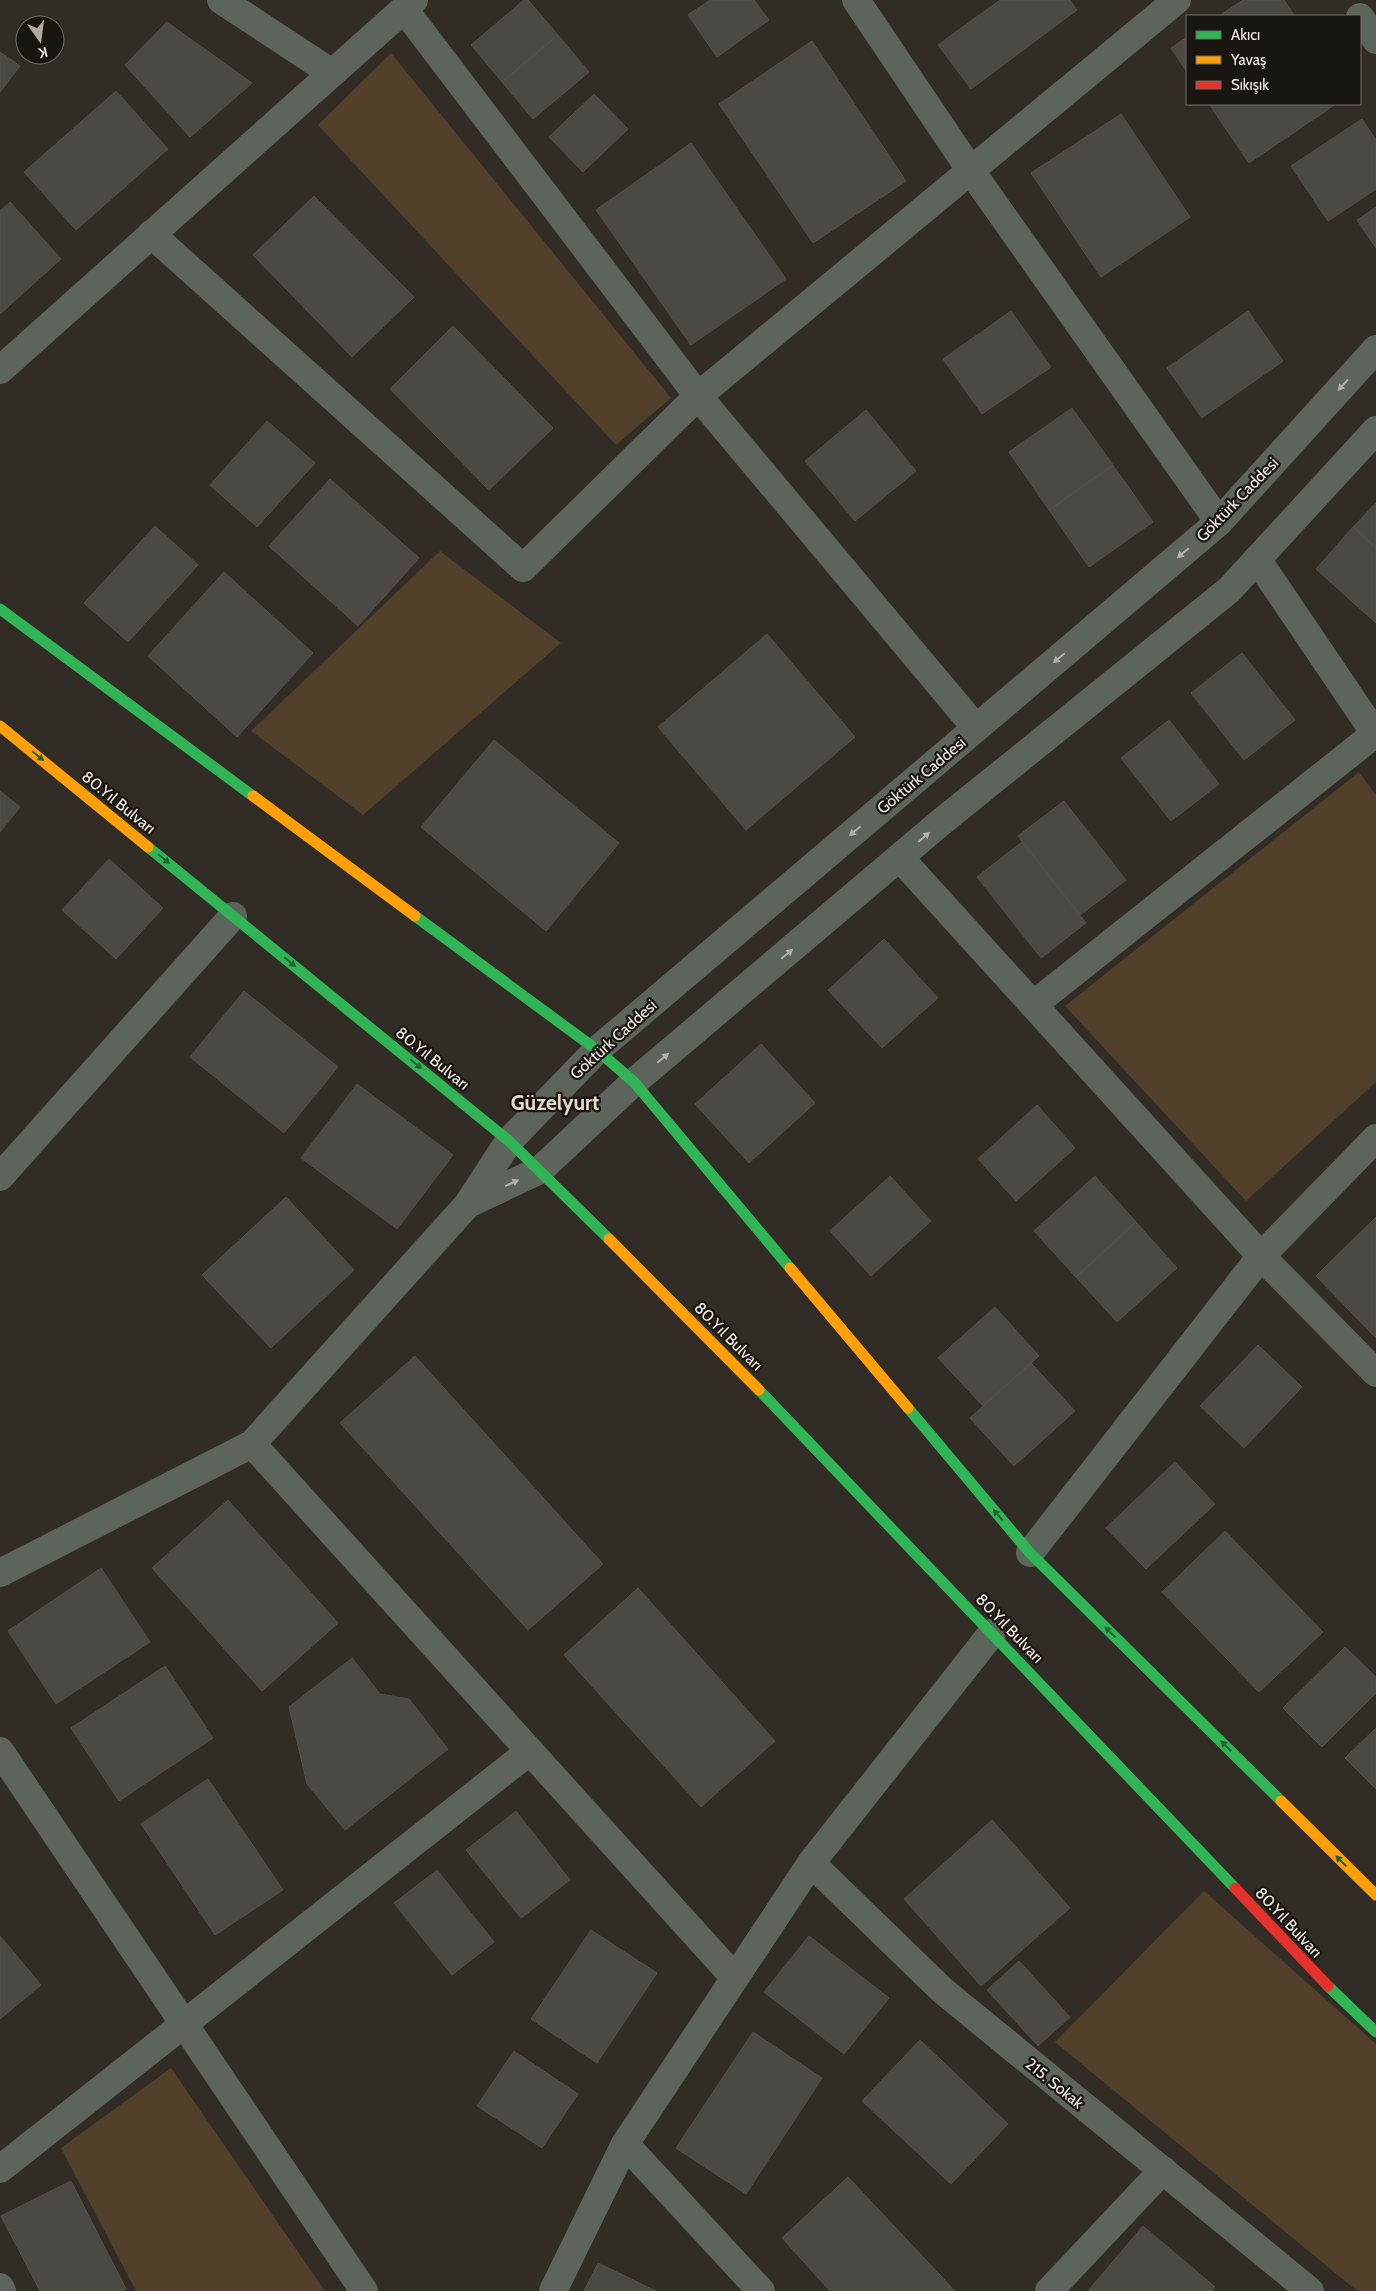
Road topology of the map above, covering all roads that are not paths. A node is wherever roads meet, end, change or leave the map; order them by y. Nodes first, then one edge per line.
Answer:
1 (221, 0) edge
2 (856, 0) edge
3 (1177, 0) edge
4 (1348, 0) edge
5 (409, 4) edge
6 (1358, 15) edge
7 (1361, 20) edge
8 (1376, 40) edge
9 (332, 73) junction
10 (971, 170) junction
11 (151, 234) junction
12 (1376, 349) edge
13 (0, 370) edge
14 (698, 396) junction
15 (1376, 430) edge
16 (1218, 522) junction
17 (1257, 559) junction
18 (0, 609) edge
19 (0, 726) edge
20 (976, 728) junction
21 (1376, 734) edge
22 (900, 858) junction
23 (233, 916) junction
24 (1033, 1005) junction
25 (597, 1050) junction
26 (634, 1082) junction
27 (1376, 1138) edge
28 (509, 1141) junction
29 (540, 1170) junction
30 (0, 1177) edge
31 (468, 1204) junction
32 (1261, 1256) junction
33 (1376, 1373) edge
34 (252, 1444) junction
35 (1030, 1553) junction
36 (0, 1573) edge
37 (992, 1633) junction
38 (0, 1751) edge
39 (530, 1751) junction
40 (811, 1863) junction
41 (1376, 1895) edge
42 (735, 1978) junction
43 (185, 2023) junction
44 (1376, 2032) edge
45 (625, 2144) junction
46 (0, 2169) edge
47 (1162, 2170) junction
48 (0, 2287) edge
49 (2, 2291) edge
50 (364, 2291) edge
51 (553, 2291) edge
52 (761, 2291) edge
53 (1049, 2291) edge
54 (1310, 2291) edge

1 - 9 street
2 - 10 street
3 - 10 street
4 - 6 street
5 - 9 street
5 - 14 street
7 - 8 street
9 - 11 street
10 - 14 street
10 - 16 street
11 - 13 street
11 - 14 street
12 -> 16 street, Göktürk Caddesi
14 - 20 street
15 - 17 street
16 -> 20 street, Göktürk Caddesi
17 - 21 street
22 -> 17 street
18 - 25 street
19 -> 23 street, 80.Yıl Bulvarı
20 -> 25 street, Göktürk Caddesi
21 - 24 street
22 - 24 street
26 -> 22 street
23 -> 28 street, 80.Yıl Bulvarı
23 - 30 street
24 - 32 street
25 - 26 street
25 - 28 street, Göktürk Caddesi
26 - 29 street
35 -> 26 street
27 - 32 street
28 - 29 street, 80.Yıl Bulvarı
28 - 31 street, Göktürk Caddesi
31 -> 29 street
29 - 37 street, 80.Yıl Bulvarı
31 - 34 street
32 - 33 street
32 - 35 street
34 - 36 street
34 - 39 street
41 -> 35 street
37 - 40 street
37 - 44 street, 80.Yıl Bulvarı
38 - 43 street
39 - 42 street
39 - 43 street
40 - 42 street
40 - 47 street, 215. Sokak
42 - 45 street
43 - 46 street
43 - 50 street
45 - 51 street
45 - 52 street
47 - 53 street
47 - 54 street, 215. Sokak
48 - 49 street

